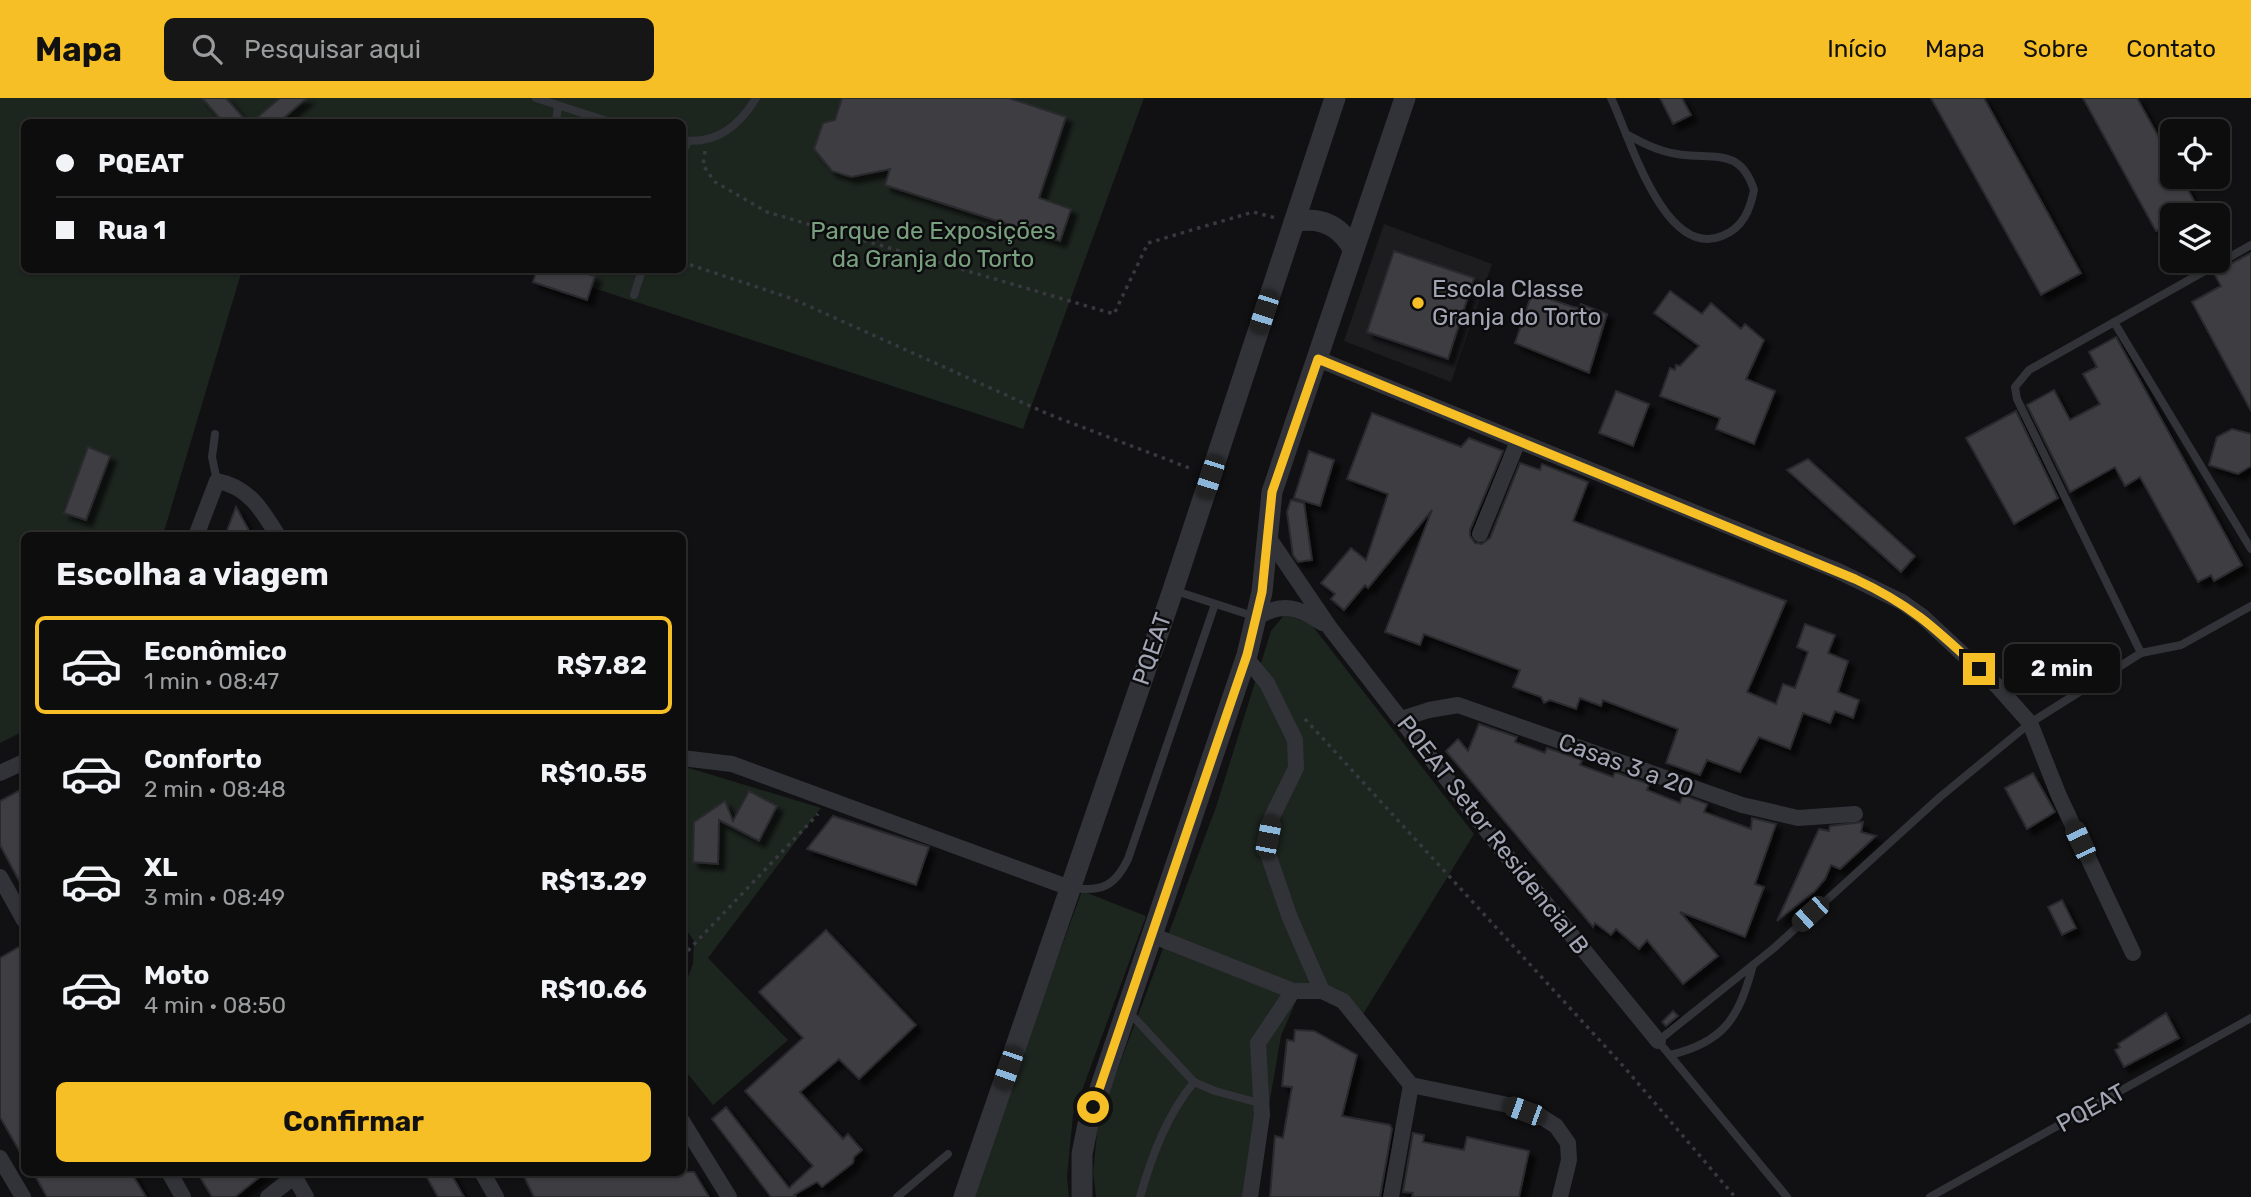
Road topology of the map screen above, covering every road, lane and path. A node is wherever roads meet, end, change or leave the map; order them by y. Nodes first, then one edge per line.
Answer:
1 (536, 98) edge
2 (756, 98) edge
3 (1335, 98) edge
4 (1405, 98) edge
5 (1611, 98) edge
6 (558, 106) junction
7 (556, 119) edge
8 (600, 119) edge
9 (1628, 135) junction
10 (707, 139) junction
11 (686, 141) edge
12 (1294, 222) junction
13 (2251, 245) edge
14 (1353, 249) junction
15 (686, 263) edge
16 (641, 273) edge
17 (634, 295) dead end
18 (2114, 322) junction
19 (1318, 359) junction
20 (215, 434) dead end
21 (1518, 441) junction
22 (1210, 477) junction
23 (217, 481) junction
24 (198, 532) edge
25 (276, 532) edge
26 (1266, 534) junction
27 (1480, 534) dead end
28 (2251, 549) edge
29 (1173, 590) junction
30 (1215, 604) junction
31 (2251, 606) edge
32 (1257, 617) junction
33 (1330, 628) junction
34 (2141, 653) junction
35 (1247, 658) junction
36 (1304, 717) dead end
37 (1401, 719) junction
38 (2030, 723) junction
39 (686, 758) edge
40 (21, 763) edge
41 (0, 773) edge
42 (832, 800) junction
43 (1854, 814) dead end
44 (0, 877) edge
45 (1070, 888) junction
46 (21, 915) edge
47 (1154, 936) junction
48 (686, 953) edge
49 (2133, 953) dead end
50 (1753, 965) junction
51 (1293, 991) junction
52 (1322, 991) junction
53 (1127, 1009) junction
54 (2251, 1018) edge
55 (1658, 1041) junction
56 (1670, 1055) junction
57 (1194, 1082) junction
58 (1411, 1085) junction
59 (1263, 1104) junction
60 (686, 1127) edge
61 (948, 1154) dead end
62 (0, 1158) edge
63 (171, 1176) edge
64 (294, 1176) edge
65 (298, 1176) edge
66 (484, 1176) edge
67 (23, 1197) edge
68 (183, 1197) edge
69 (268, 1197) edge
70 (306, 1197) edge
71 (496, 1197) edge
72 (729, 1197) edge
73 (897, 1197) edge
74 (964, 1197) edge
75 (1082, 1197) edge
76 (1140, 1197) edge
77 (1250, 1197) edge
78 (1391, 1197) edge
79 (1560, 1197) edge
80 (1735, 1197) edge
81 (1787, 1197) edge
82 (1930, 1197) edge

1 - 6 lane
2 - 10 lane
3 - 12 street, PQEAT
4 - 14 street
5 - 9 lane
6 - 7 lane
6 - 8 lane
9 - 9 lane
10 - 11 lane
10 - 12 path
12 - 14 street
12 - 22 street, PQEAT
13 - 18 lane
14 - 19 street
15 - 22 path
16 - 17 lane
18 - 28 lane
18 - 34 lane
19 - 21 street
19 - 26 street
20 - 23 lane
21 - 27 street
21 - 38 street
22 - 29 street, PQEAT
23 - 24 street
23 - 25 street
26 - 32 street
26 - 33 street, PQEAT Setor Residencial B
29 - 30 lane
29 - 45 street, PQEAT
30 - 32 lane
30 - 45 lane
31 - 34 lane
32 - 33 street
32 - 35 street
33 - 37 street, PQEAT Setor Residencial B
34 - 38 lane
35 - 47 street
35 - 52 street
36 - 80 path
37 - 43 street, Casas 3 a 20
37 - 55 street, PQEAT Setor Residencial B
38 - 49 street
38 - 50 lane
39 - 42 street
40 - 41 street
42 - 45 street
42 - 48 path
44 - 46 street
45 - 74 street, PQEAT
47 - 51 street
47 - 53 street
50 - 55 lane
50 - 56 lane
51 - 52 street
51 - 59 street
52 - 58 street
53 - 57 lane
53 - 75 street
54 - 82 lane, PQEAT
55 - 56 lane
56 - 81 lane
57 - 59 lane
57 - 76 lane
58 - 78 street
58 - 79 street
59 - 77 street
60 - 72 street
61 - 73 lane
62 - 67 street
63 - 68 street
64 - 69 street
65 - 70 street
66 - 71 street

